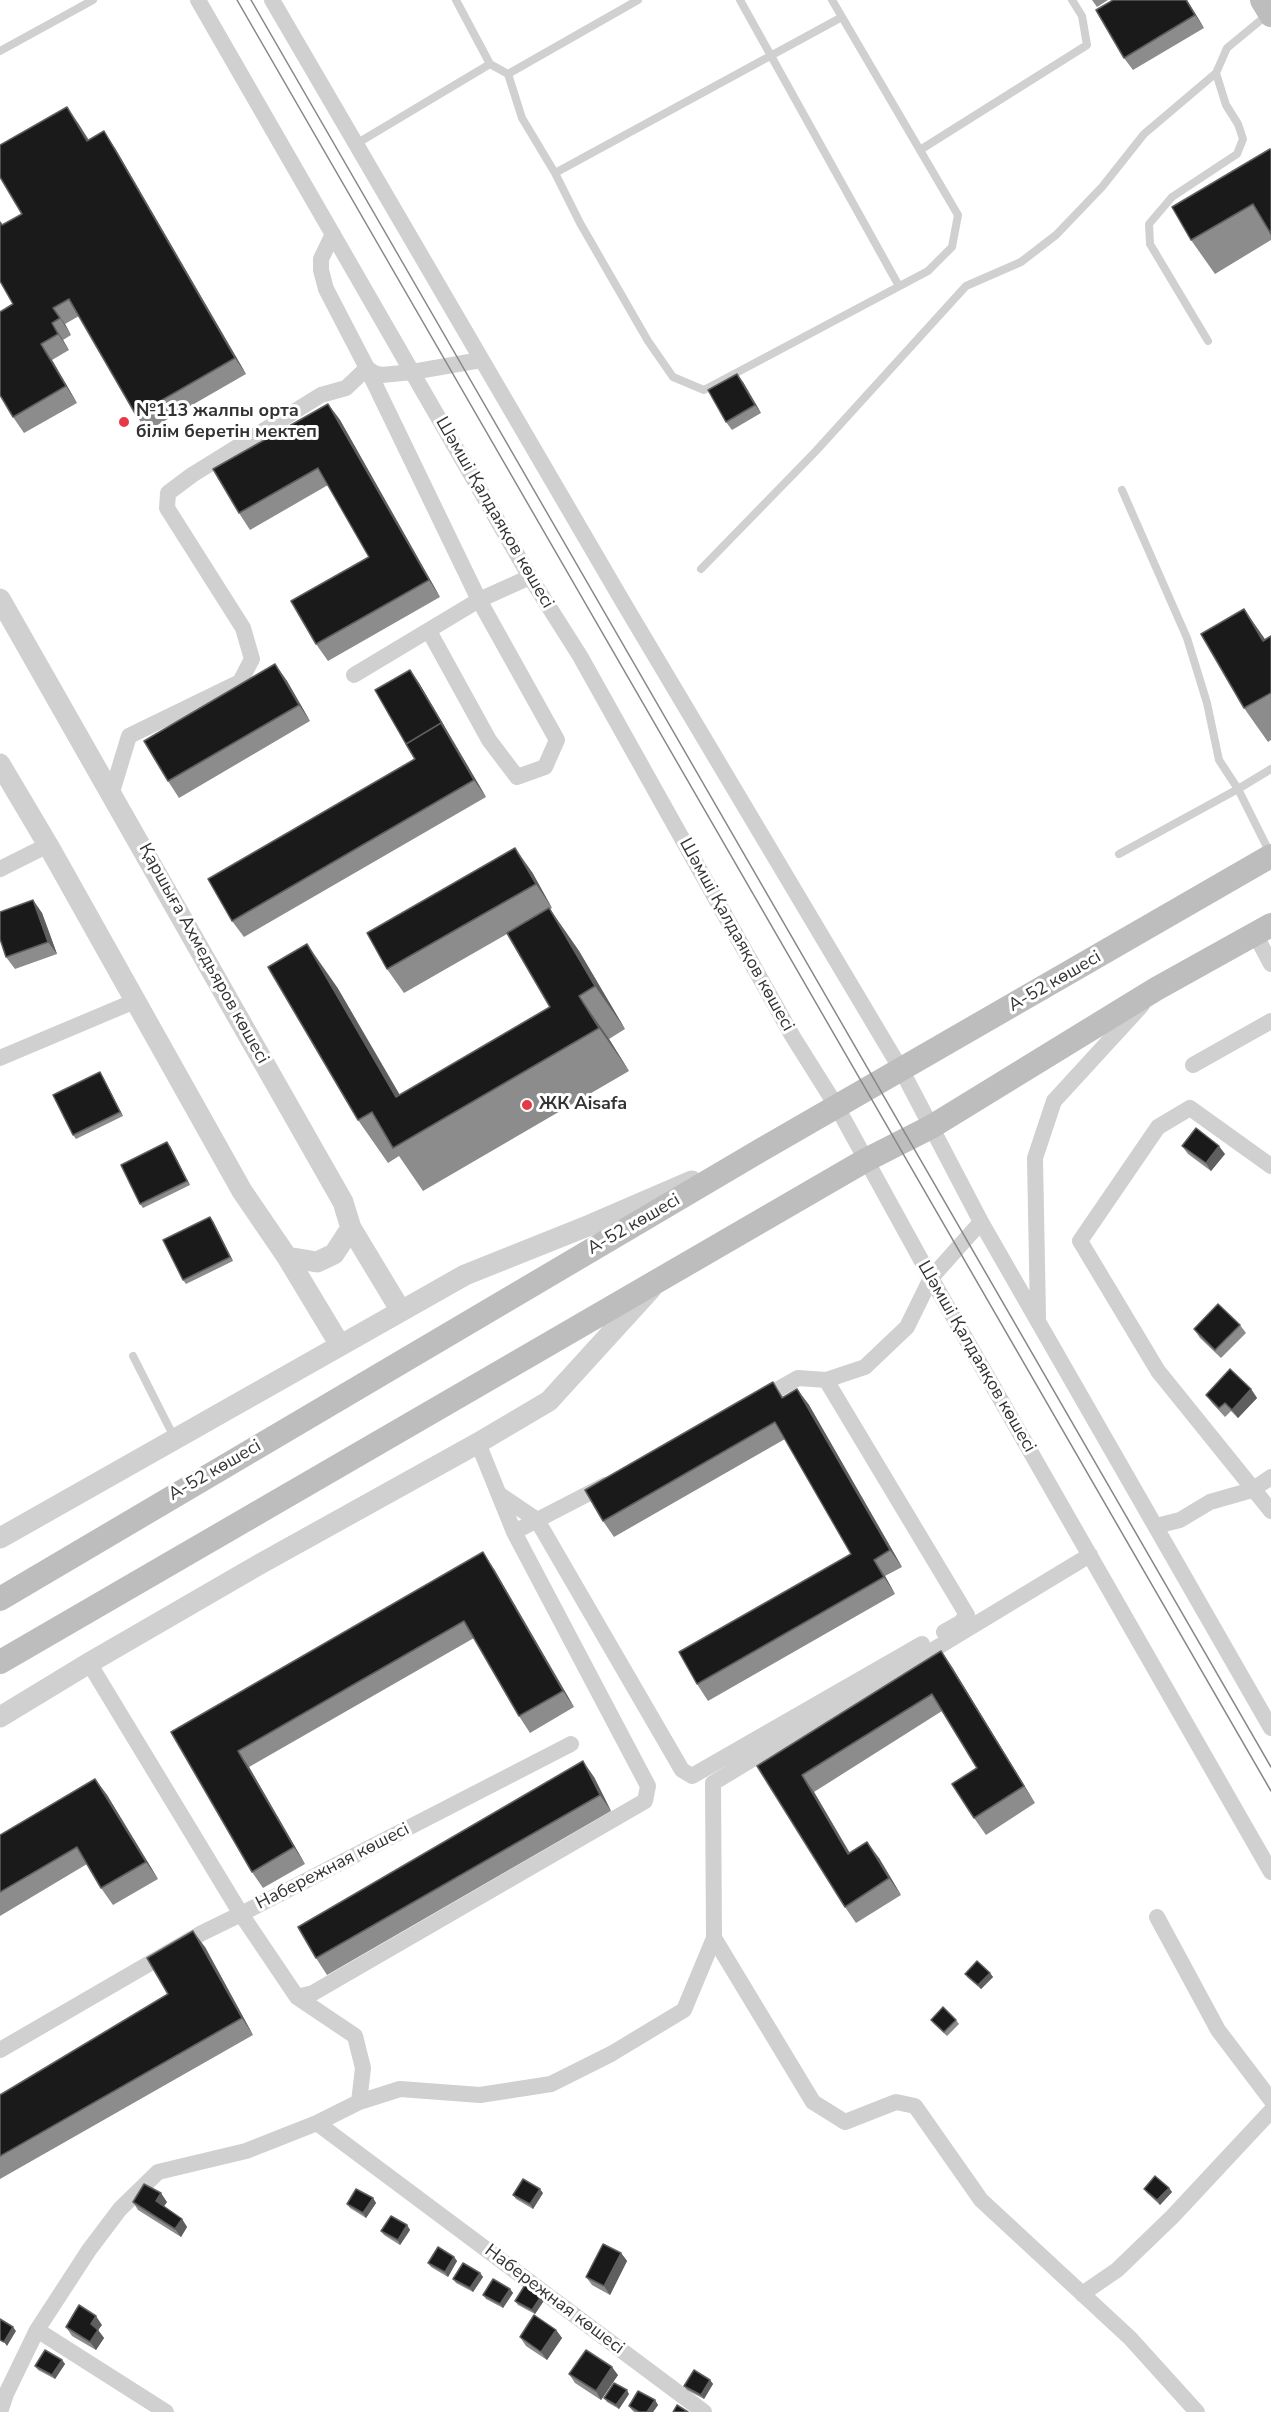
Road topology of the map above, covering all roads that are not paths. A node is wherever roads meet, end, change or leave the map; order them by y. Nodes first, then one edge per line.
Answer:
1 (93, 0) edge
2 (198, 0) edge
3 (272, 0) edge
4 (456, 0) edge
5 (638, 0) edge
6 (740, 0) edge
7 (832, 0) edge
8 (1072, 0) edge
9 (1268, 9) edge
10 (842, 16) junction
11 (0, 51) edge
12 (771, 54) junction
13 (490, 64) junction
14 (1216, 73) junction
15 (508, 74) junction
16 (356, 144) junction
17 (920, 150) junction
18 (555, 173) junction
19 (333, 234) junction
20 (899, 286) junction
21 (1208, 341) dead end
22 (482, 360) junction
23 (367, 368) junction
24 (412, 372) junction
25 (1122, 490) dead end
26 (701, 569) dead end
27 (530, 577) junction
28 (0, 599) edge
29 (479, 600) junction
30 (429, 631) junction
31 (354, 675) dead end
32 (0, 764) edge
33 (1271, 769) edge
34 (1238, 789) junction
35 (112, 792) junction
36 (48, 844) junction
37 (1119, 854) dead end
38 (1271, 855) edge
39 (0, 869) edge
40 (1263, 930) edge
41 (1271, 964) edge
42 (1156, 989) junction
43 (135, 1001) junction
44 (1271, 1021) edge
45 (0, 1058) edge
46 (1193, 1065) dead end
47 (902, 1071) junction
48 (837, 1107) junction
49 (931, 1127) junction
50 (761, 1150) junction
51 (866, 1160) junction
52 (1271, 1166) edge
53 (981, 1222) junction
54 (351, 1228) junction
55 (287, 1257) junction
56 (931, 1278) junction
57 (655, 1284) junction
58 (401, 1311) junction
59 (1038, 1321) junction
60 (340, 1345) junction
61 (133, 1356) dead end
62 (826, 1380) junction
63 (748, 1407) edge
64 (175, 1438) junction
65 (478, 1443) junction
66 (1271, 1477) edge
67 (619, 1478) edge
68 (1252, 1490) junction
69 (500, 1495) junction
70 (1271, 1511) edge
71 (537, 1520) junction
72 (1156, 1526) junction
73 (514, 1532) junction
74 (0, 1538) edge
75 (1090, 1555) junction
76 (0, 1599) edge
77 (0, 1662) edge
78 (89, 1663) junction
79 (0, 1717) edge
80 (1271, 1728) edge
81 (571, 1744) dead end
82 (1271, 1872) edge
83 (242, 1914) junction
84 (1157, 1917) dead end
85 (714, 1938) junction
86 (297, 1997) junction
87 (0, 2050) edge
88 (1271, 2100) edge
89 (359, 2102) junction
90 (1271, 2111) edge
91 (317, 2123) junction
92 (1082, 2294) junction
93 (37, 2330) junction
94 (0, 2412) edge
95 (166, 2412) edge
96 (704, 2412) edge
97 (1197, 2412) edge

1 - 11 lane
2 - 19 street, Шәмші Қалдаяқов көшесі
3 - 16 street
4 - 13 lane
5 - 15 lane
6 - 12 lane
7 - 10 lane
8 - 17 lane
9 - 14 lane
10 - 12 lane
10 - 17 lane
12 - 18 lane
12 - 20 lane
13 - 15 lane
13 - 16 lane
14 - 21 lane
14 - 26 lane
15 - 18 lane
16 - 22 street
17 - 20 lane
18 - 20 lane
19 - 23 street
19 - 24 street, Шәмші Қалдаяқов көшесі
22 - 24 street
22 - 47 street
23 - 24 street
23 - 29 street
23 - 35 street
24 - 27 street, Шәмші Қалдаяқов көшесі
25 - 34 lane
27 - 29 street
27 - 48 street, Шәмші Қалдаяқов көшесі
28 - 35 street, Қаршыға Ахмедьяров көшесі
29 - 30 street
29 - 30 street
30 - 31 street
32 - 36 street
33 - 34 lane
34 - 37 lane
34 - 38 lane
35 - 54 street, Қаршыға Ахмедьяров көшесі
36 - 39 street
36 - 43 street
38 - 47 main road, А-52 көшесі
40 - 41 street
40 - 42 main road
42 - 49 main road
42 - 59 street
43 - 45 street
43 - 55 street
44 - 46 street
47 - 48 main road, А-52 көшесі
47 - 49 street
48 - 50 main road, А-52 көшесі
48 - 51 street, Шәмші Қалдаяқов көшесі
49 - 51 main road
49 - 53 street
50 - 58 street
50 - 76 main road, А-52 көшесі
51 - 56 street, Шәмші Қалдаяқов көшесі
51 - 57 main road
52 - 68 street
53 - 56 street
53 - 59 street
54 - 55 street
54 - 58 street, Қаршыға Ахмедьяров көшесі
55 - 60 street
56 - 62 street
56 - 75 street, Шәмші Қалдаяқов көшесі
57 - 65 street
57 - 77 main road
58 - 60 street
59 - 72 street
60 - 64 street
61 - 64 lane
62 - 63 street
62 - 71 street
64 - 74 street
65 - 69 street
65 - 78 street
66 - 68 street
67 - 71 street
68 - 70 street
68 - 72 street
69 - 71 street
69 - 73 street
71 - 73 street
72 - 80 street
73 - 86 street
75 - 82 street, Шәмші Қалдаяқов көшесі
75 - 85 street
78 - 79 street
78 - 83 street
81 - 83 street, Набережная көшесі
83 - 86 street, Набережная көшесі
83 - 87 street
84 - 88 street
85 - 89 street
85 - 92 street
86 - 89 street, Набережная көшесі
89 - 91 street
90 - 92 street
91 - 93 street
91 - 96 street, Набережная көшесі
92 - 97 street
93 - 94 street
93 - 95 street

